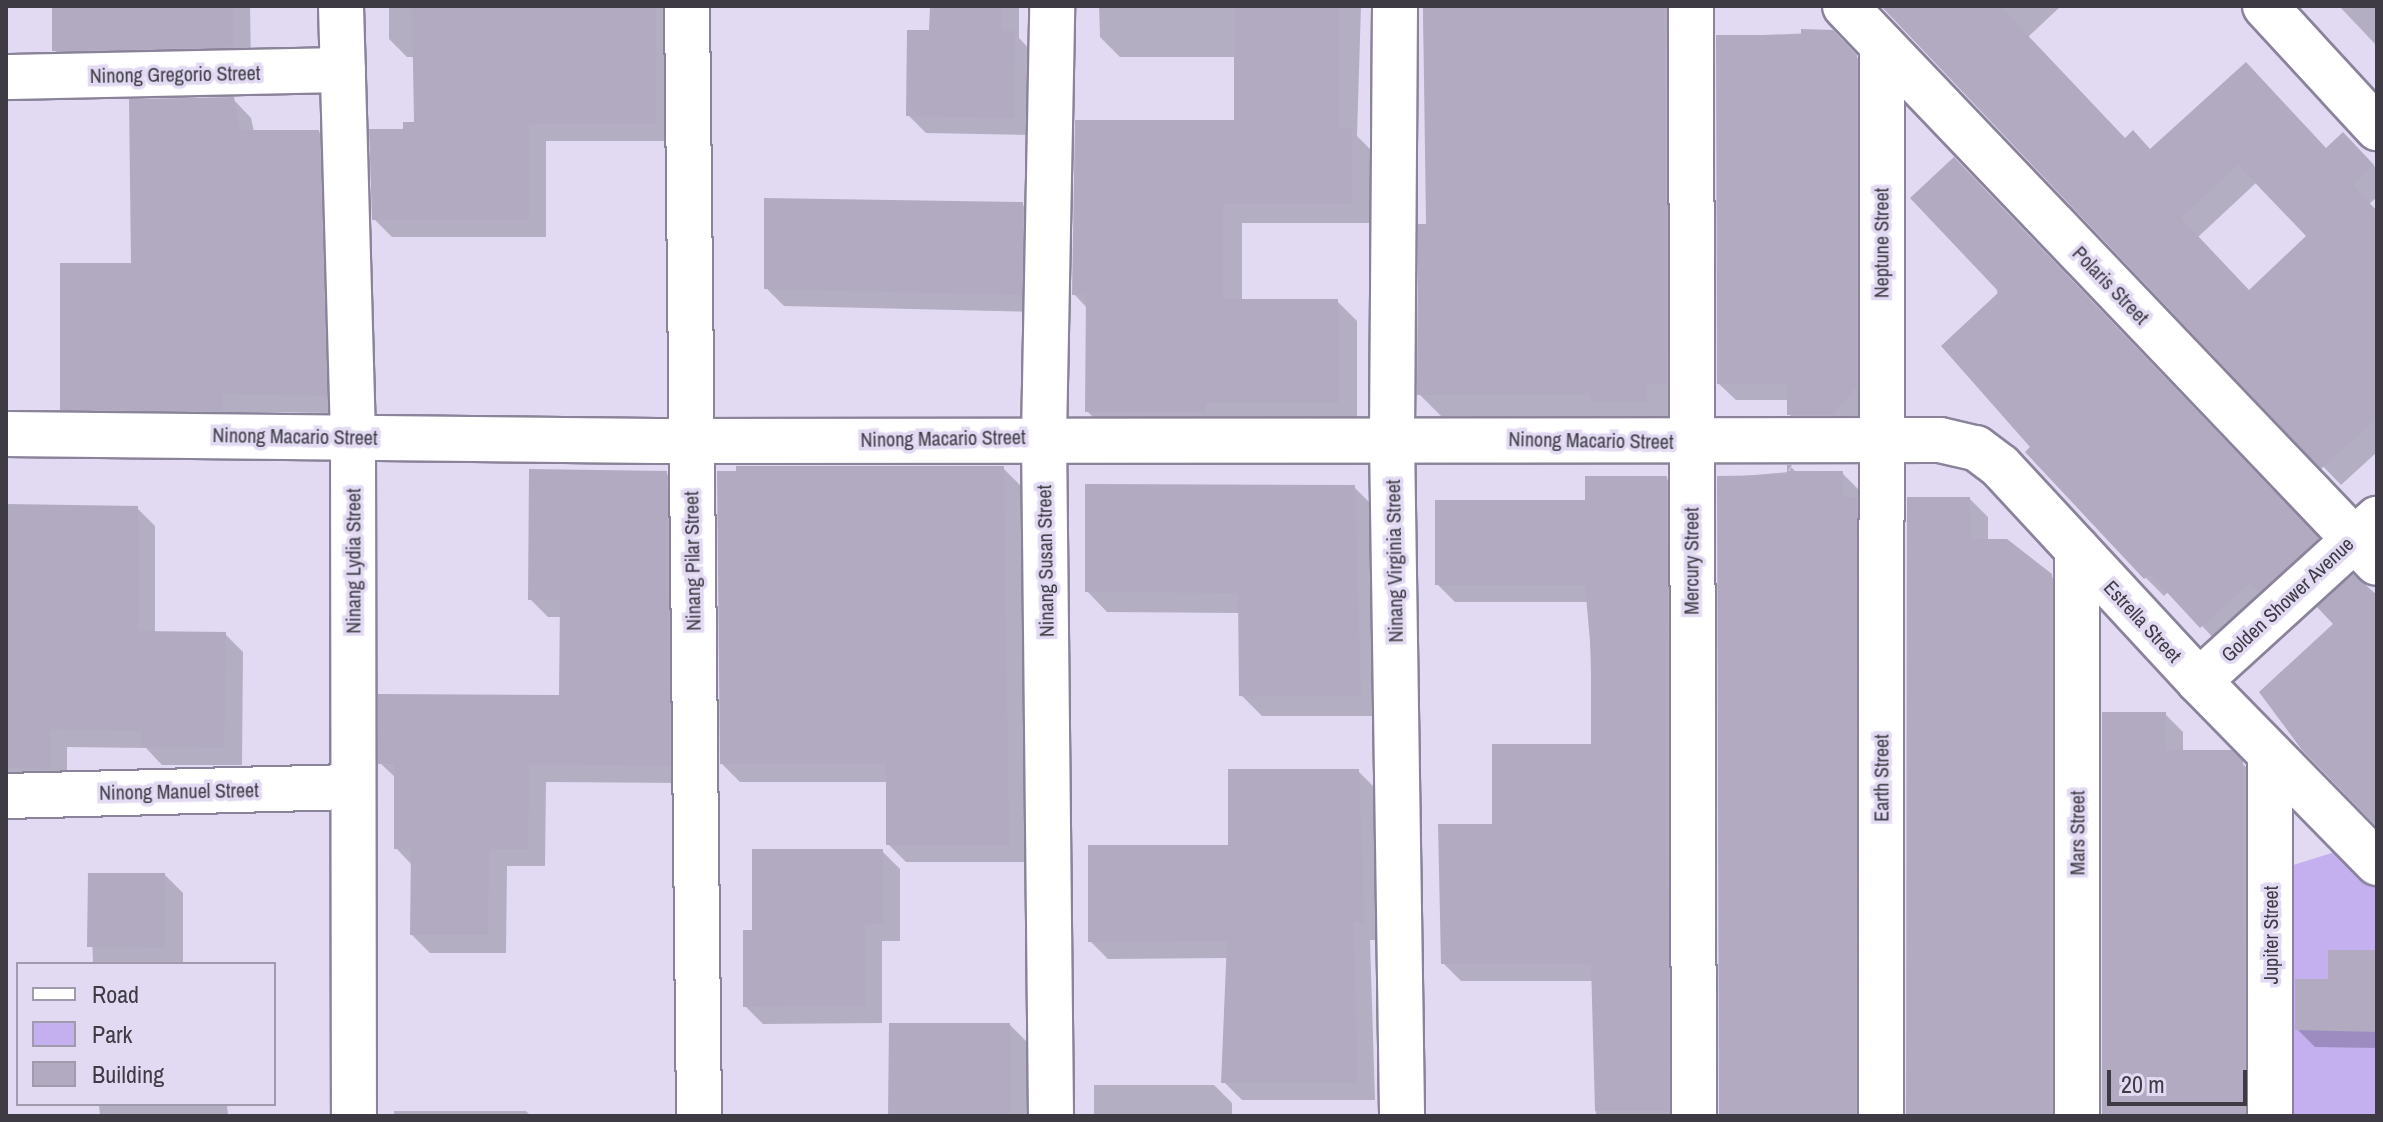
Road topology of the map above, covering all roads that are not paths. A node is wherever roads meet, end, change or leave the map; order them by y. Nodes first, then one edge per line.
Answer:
1 (341, 6) edge
2 (687, 6) edge
3 (1052, 6) edge
4 (1395, 6) edge
5 (1691, 6) edge
6 (1845, 6) edge
7 (2265, 6) edge
8 (1882, 45) junction
9 (343, 70) junction
10 (6, 77) edge
11 (2377, 128) edge
12 (6, 434) edge
13 (353, 436) junction
14 (1044, 437) junction
15 (1392, 439) junction
16 (1880, 440) junction
17 (690, 441) junction
18 (1690, 442) junction
19 (2369, 540) edge
20 (2077, 549) junction
21 (2199, 681) junction
22 (2270, 754) junction
23 (352, 787) junction
24 (6, 796) edge
25 (2377, 863) edge
26 (354, 1116) edge
27 (699, 1116) edge
28 (1051, 1116) edge
29 (1402, 1116) edge
30 (1694, 1116) edge
31 (1881, 1116) edge
32 (2077, 1116) edge
33 (2270, 1116) edge

1 - 9 street, Ninang Lydia Street
2 - 17 street, Ninang Pilar Street
3 - 14 street, Ninang Susan Street
4 - 15 street, Ninang Virginia Street
5 - 18 street, Mercury Street
6 - 8 street, Polaris Street
7 - 11 street
8 - 16 street, Neptune Street
8 - 19 street, Polaris Street
9 - 10 street, Ninong Gregorio Street
9 - 13 street, Ninang Lydia Street
12 - 13 street, Ninong Macario Street
13 - 17 street, Ninong Macario Street
13 - 23 street, Ninang Lydia Street
14 - 15 street, Ninong Macario Street
14 - 17 street, Ninong Macario Street
14 - 28 street, Ninang Susan Street
15 - 18 street, Ninong Macario Street
15 - 29 street, Ninang Virginia Street
16 - 18 street, Ninong Macario Street
16 - 20 street, Estrella Street
16 - 31 street, Earth Street
17 - 27 street, Ninang Pilar Street
18 - 30 street, Mercury Street
19 - 21 street, Golden Shower Avenue
20 - 21 street, Estrella Street
20 - 32 street, Mars Street
21 - 22 street, Estrella Street
22 - 25 street, Estrella Street
22 - 33 street, Jupiter Street
23 - 24 street, Ninong Manuel Street
23 - 26 street, Ninang Lydia Street

